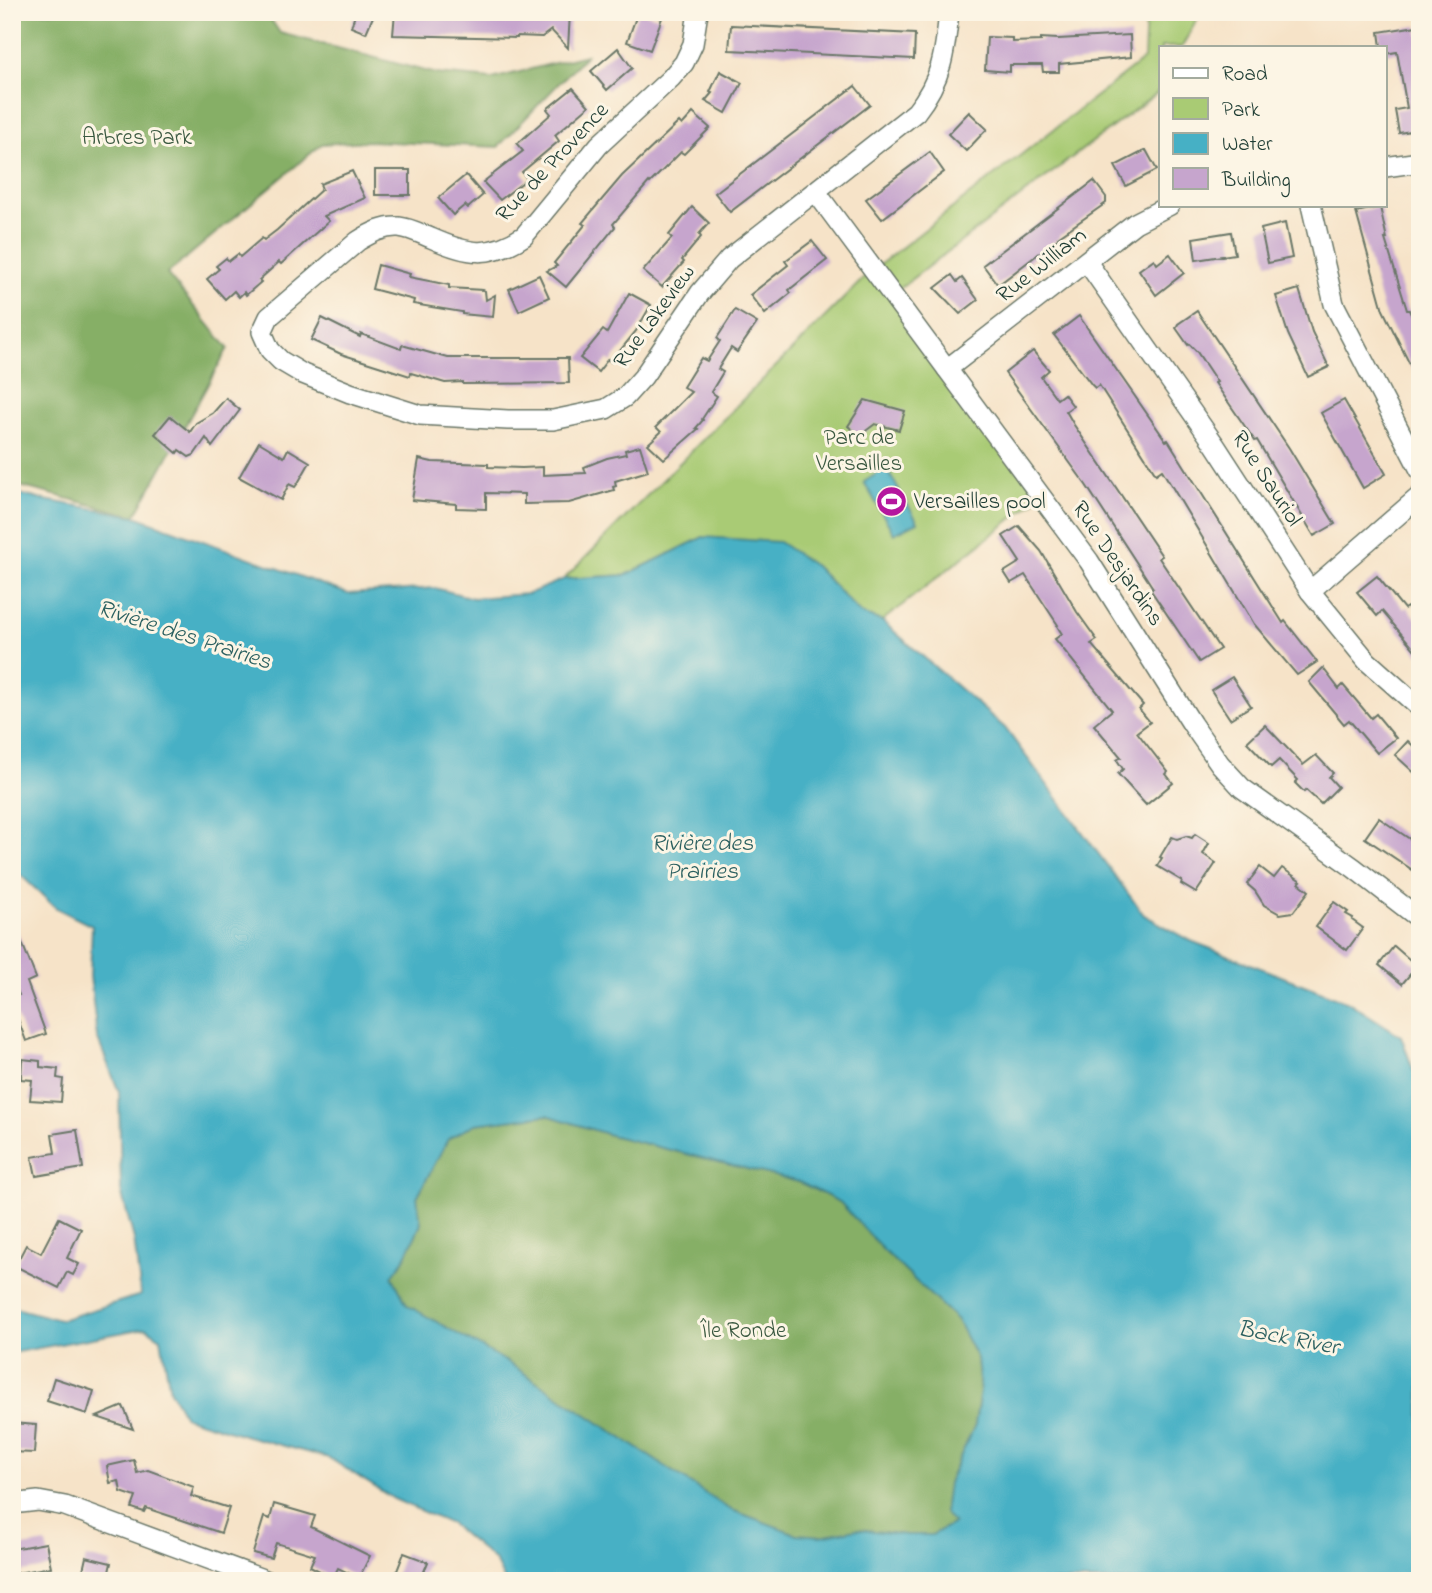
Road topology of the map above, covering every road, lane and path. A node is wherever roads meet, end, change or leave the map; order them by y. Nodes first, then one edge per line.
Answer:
1 (698, 12) edge
2 (949, 12) edge
3 (1420, 162) edge
4 (1386, 167) edge
5 (816, 192) junction
6 (1168, 206) edge
7 (1311, 206) edge
8 (1087, 262) junction
9 (262, 332) joint
10 (947, 369) junction
11 (1420, 470) edge
12 (1420, 496) edge
13 (1310, 591) junction
14 (1420, 708) edge
15 (1420, 919) edge
16 (12, 1504) edge
17 (225, 1573) edge
18 (268, 1581) edge

1 - 9 street, Rue de Provence
2 - 5 street, Rue Lakeview
3 - 4 street
5 - 9 street, Rue Lakeview
5 - 10 street, Rue Desjardins
6 - 8 street, Rue William
7 - 11 street
8 - 10 street, Rue William
8 - 13 street, Rue Sauriol
10 - 15 street, Rue Desjardins
12 - 13 street
13 - 14 street, Rue Sauriol
16 - 17 street
17 - 18 street

